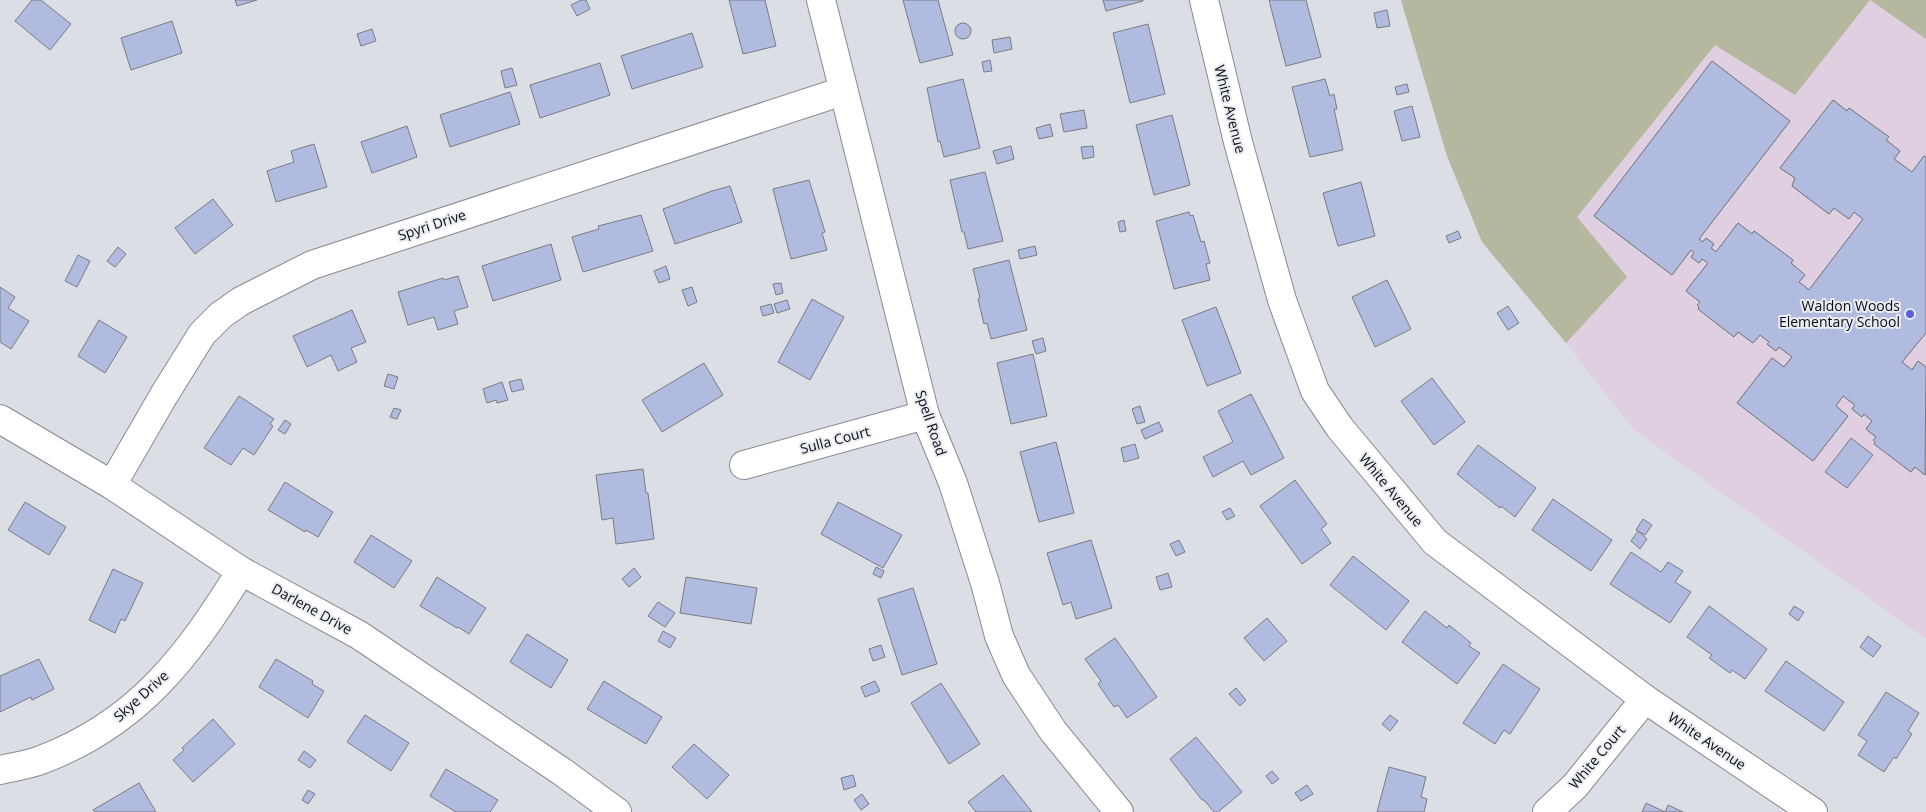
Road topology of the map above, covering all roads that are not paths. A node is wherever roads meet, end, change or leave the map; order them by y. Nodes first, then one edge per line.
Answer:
1 (821, 0) edge
2 (1204, 0) edge
3 (843, 91) junction
4 (926, 415) junction
5 (0, 419) edge
6 (744, 465) dead end
7 (112, 485) junction
8 (241, 571) junction
9 (1645, 699) junction
10 (0, 770) edge
11 (617, 812) edge
12 (1119, 812) edge
13 (1546, 812) edge
14 (1813, 812) edge

1 - 3 street, Spell Road
2 - 9 street, White Avenue
3 - 4 street, Spell Road
3 - 7 street, Spyri Drive
4 - 6 street, Sulla Court
4 - 12 street, Spell Road
5 - 7 street, Darlene Drive
7 - 8 street, Darlene Drive
8 - 10 street, Skye Drive
8 - 11 street, Darlene Drive
9 - 13 street, White Court
9 - 14 street, White Avenue

